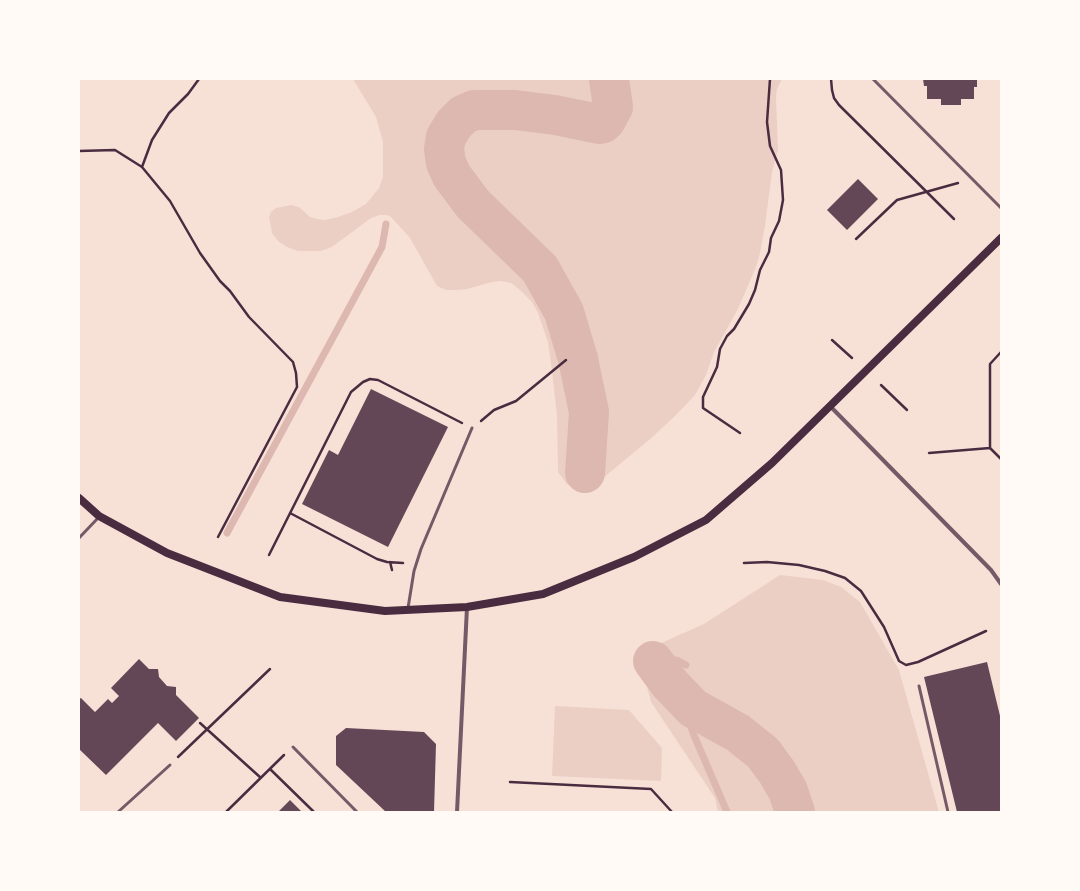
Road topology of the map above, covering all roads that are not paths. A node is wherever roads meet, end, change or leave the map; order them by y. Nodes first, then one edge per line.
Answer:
1 (873, 79) edge
2 (1001, 208) edge
3 (1001, 238) edge
4 (830, 406) junction
5 (472, 428) road end
6 (79, 498) edge
7 (100, 516) junction
8 (79, 538) edge
9 (1001, 584) edge
10 (466, 607) junction
11 (408, 610) junction
12 (919, 686) dead end
13 (293, 747) road end
14 (170, 765) road end
15 (118, 812) edge
16 (357, 812) edge
17 (457, 812) edge
18 (948, 812) edge

1 - 2 lane
3 - 4 main road
4 - 9 street
4 - 10 main road
5 - 11 lane
6 - 7 main road
7 - 8 lane
7 - 11 main road
10 - 11 main road
10 - 17 street
12 - 18 lane
13 - 16 lane
14 - 15 lane

